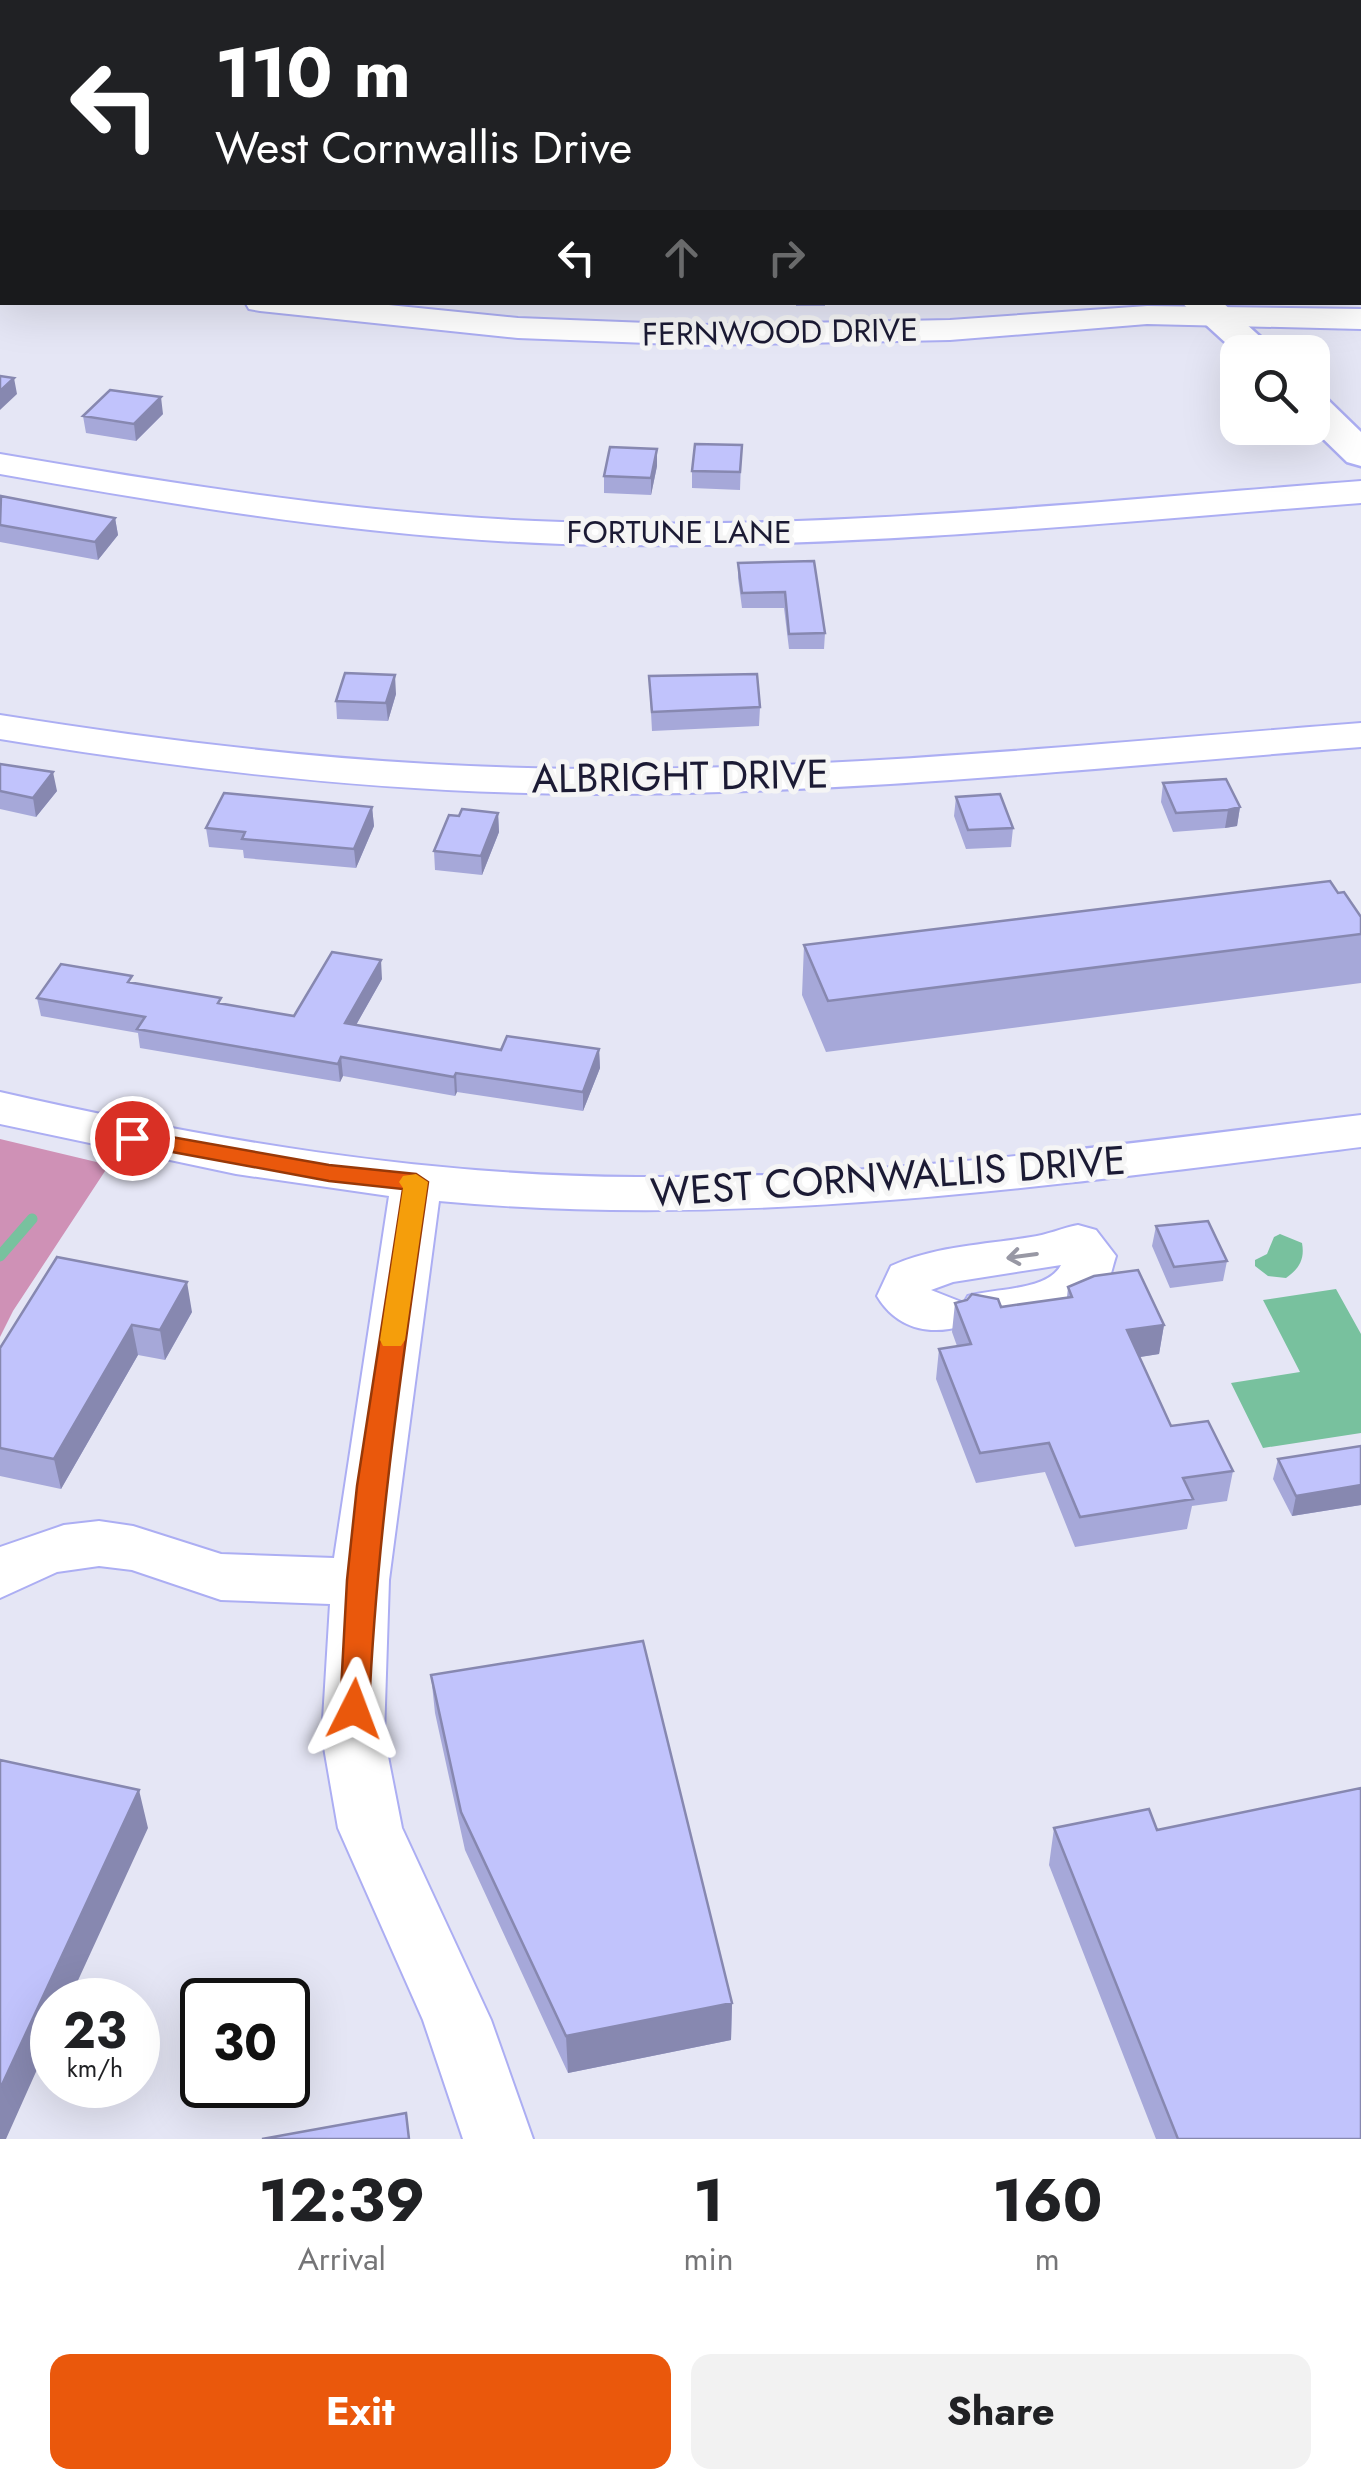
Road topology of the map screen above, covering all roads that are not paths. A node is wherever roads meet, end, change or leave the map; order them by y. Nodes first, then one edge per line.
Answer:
1 (290, 305) edge
2 (1209, 309) edge
3 (1361, 319) edge
4 (1239, 335) edge
5 (1330, 424) edge
6 (1361, 454) edge
7 (0, 464) edge
8 (1361, 492) edge
9 (0, 728) edge
10 (1361, 735) edge
11 (0, 1108) edge
12 (1361, 1131) edge
13 (1054, 1168) junction
14 (416, 1182) junction
15 (1078, 1243) junction
16 (0, 1575) edge
17 (360, 1580) junction
18 (498, 2139) edge

1 - 2 street, FERNWOOD DRIVE
2 - 3 street, FERNWOOD DRIVE
2 - 4 main road
5 - 6 main road
7 - 8 street, FORTUNE LANE
9 - 10 street, ALBRIGHT DRIVE
11 - 14 street, WEST CORNWALLIS DRIVE
12 - 13 street, WEST CORNWALLIS DRIVE
13 - 14 street, WEST CORNWALLIS DRIVE
13 - 15 street
14 - 17 street
15 -> 15 street
16 - 17 street
17 - 18 street

